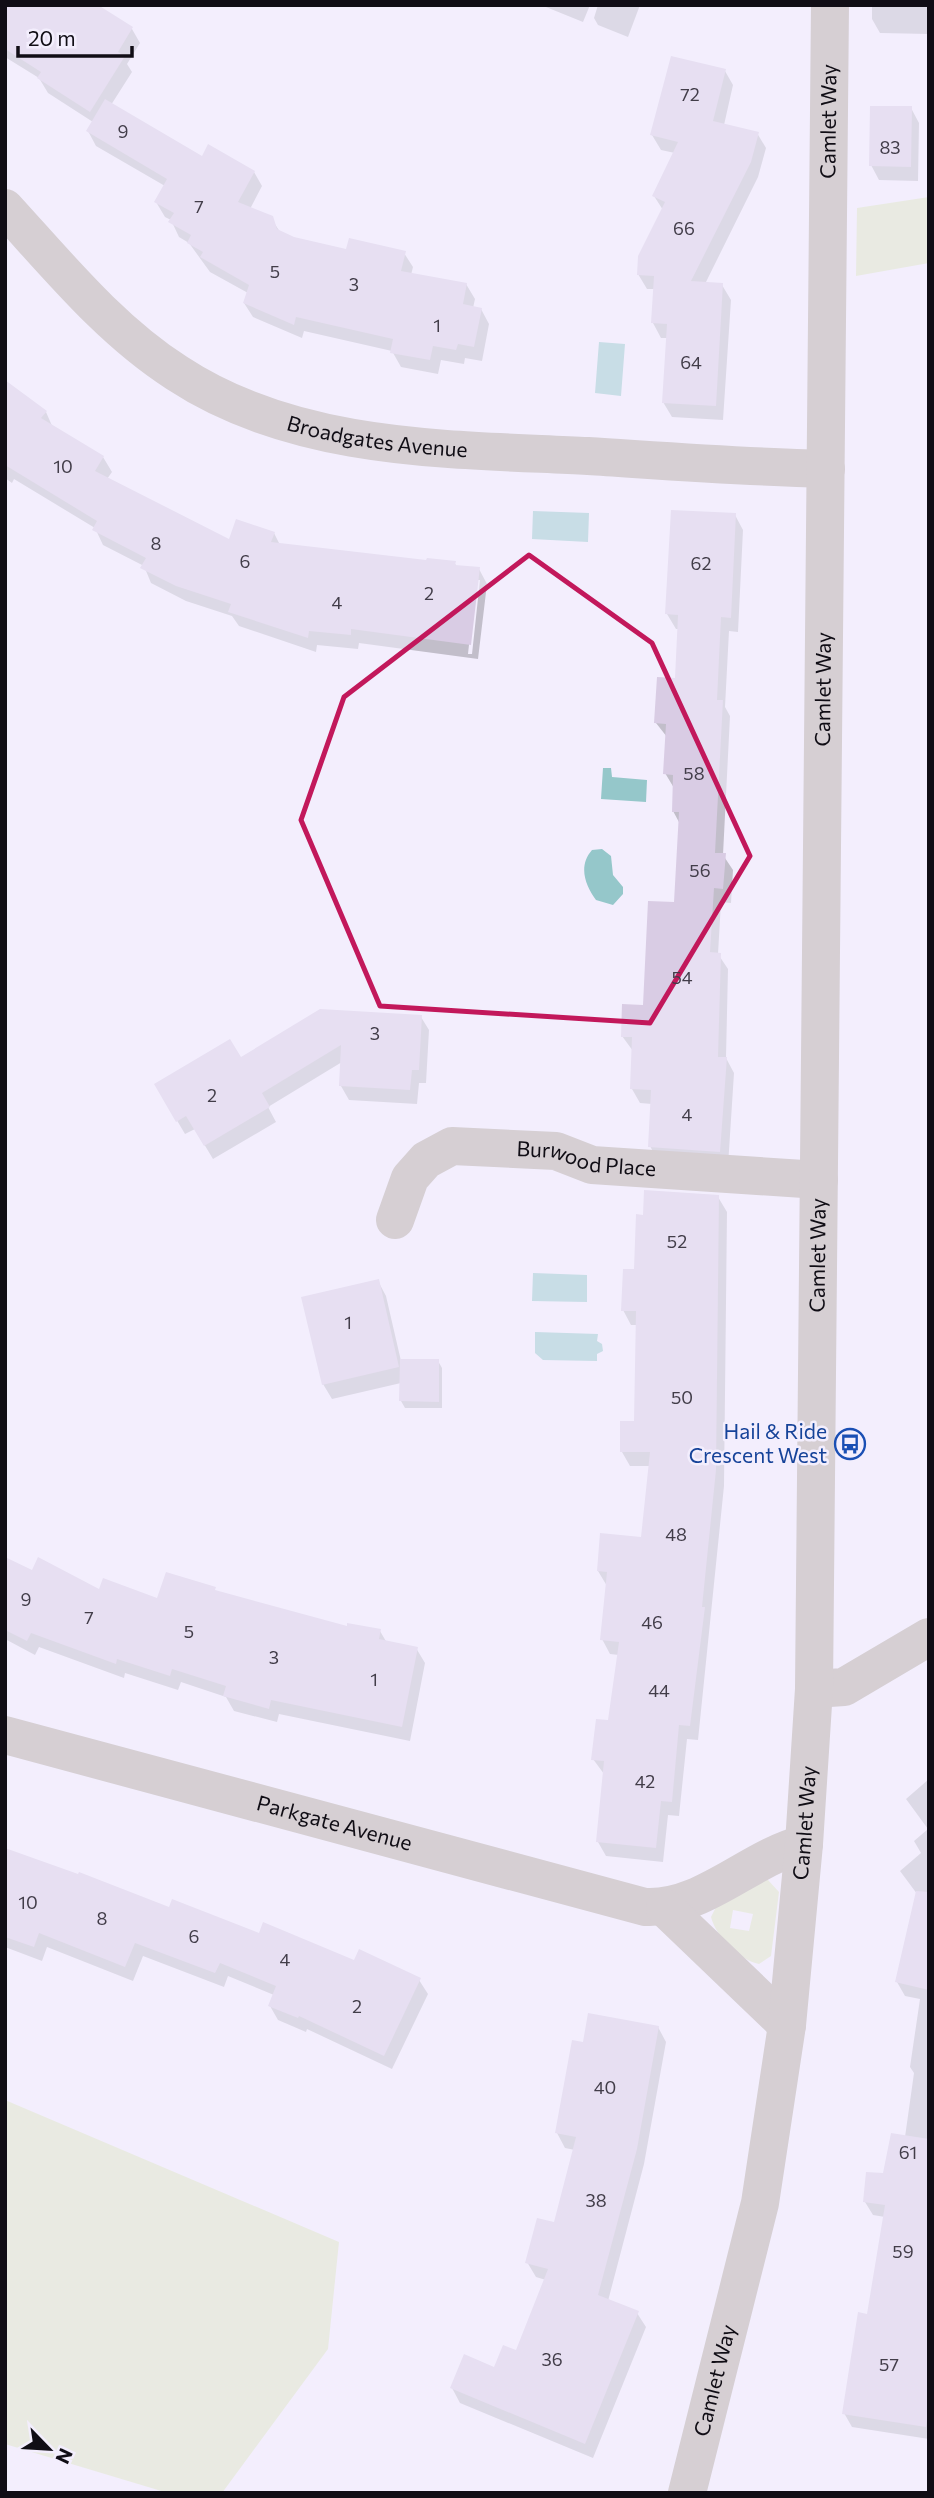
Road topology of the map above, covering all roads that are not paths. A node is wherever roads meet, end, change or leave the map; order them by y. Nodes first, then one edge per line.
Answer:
1 (830, 5) edge
2 (5, 208) edge
3 (826, 468) junction
4 (819, 1180) junction
5 (396, 1220) dead end
6 (929, 1637) edge
7 (814, 1689) junction
8 (5, 1735) edge
9 (804, 1844) junction
10 (665, 1908) junction
11 (787, 2025) junction
12 (687, 2493) edge

1 - 3 street, Camlet Way
2 - 3 street, Broadgates Avenue
3 - 4 street, Camlet Way
4 - 5 street, Burwood Place
4 - 7 street, Camlet Way
6 - 7 street
7 - 9 street, Camlet Way
8 - 10 street, Parkgate Avenue
9 - 10 street, Parkgate Avenue
9 - 11 street, Camlet Way
10 - 11 street
11 - 12 street, Camlet Way

